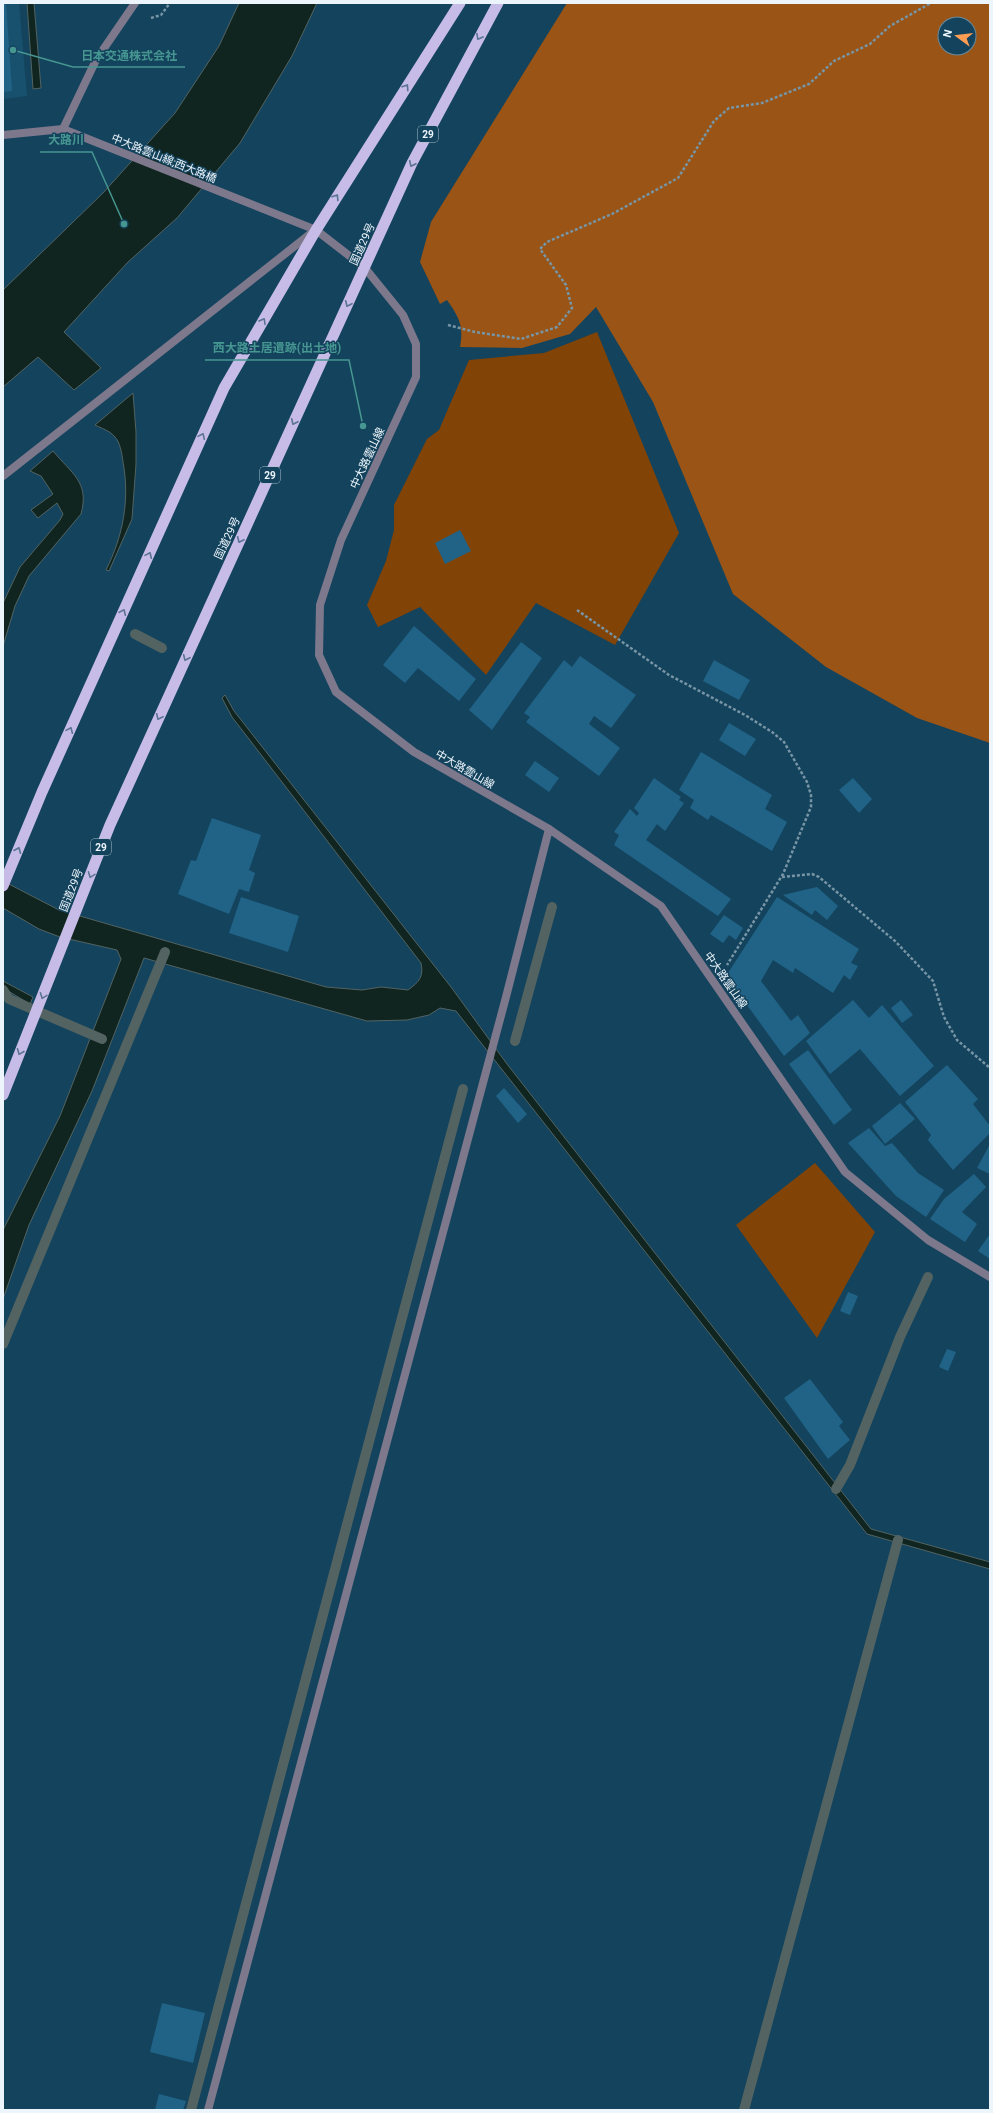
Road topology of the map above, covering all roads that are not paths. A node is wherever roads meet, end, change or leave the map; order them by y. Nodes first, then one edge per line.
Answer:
1 (135, 3) edge
2 (460, 3) edge
3 (498, 3) edge
4 (64, 130) junction
5 (3, 135) edge
6 (256, 206) joint
7 (316, 230) junction
8 (365, 268) junction
9 (3, 476) edge
10 (549, 829) junction
11 (3, 886) edge
12 (3, 1095) edge
13 (990, 1277) edge
14 (208, 2110) edge

1 - 4 street
7 -> 2 highway
3 -> 8 highway, 国道29号 / 29
4 - 5 street
4 - 6 street, 中大路雲山線;西大路橋
6 - 7 street, 中大路雲山線
7 - 8 street, 中大路雲山線
7 - 9 street
11 -> 7 highway
8 - 10 street, 中大路雲山線
8 -> 12 highway, 国道29号 / 29
10 - 13 street, 中大路雲山線
10 - 14 street

